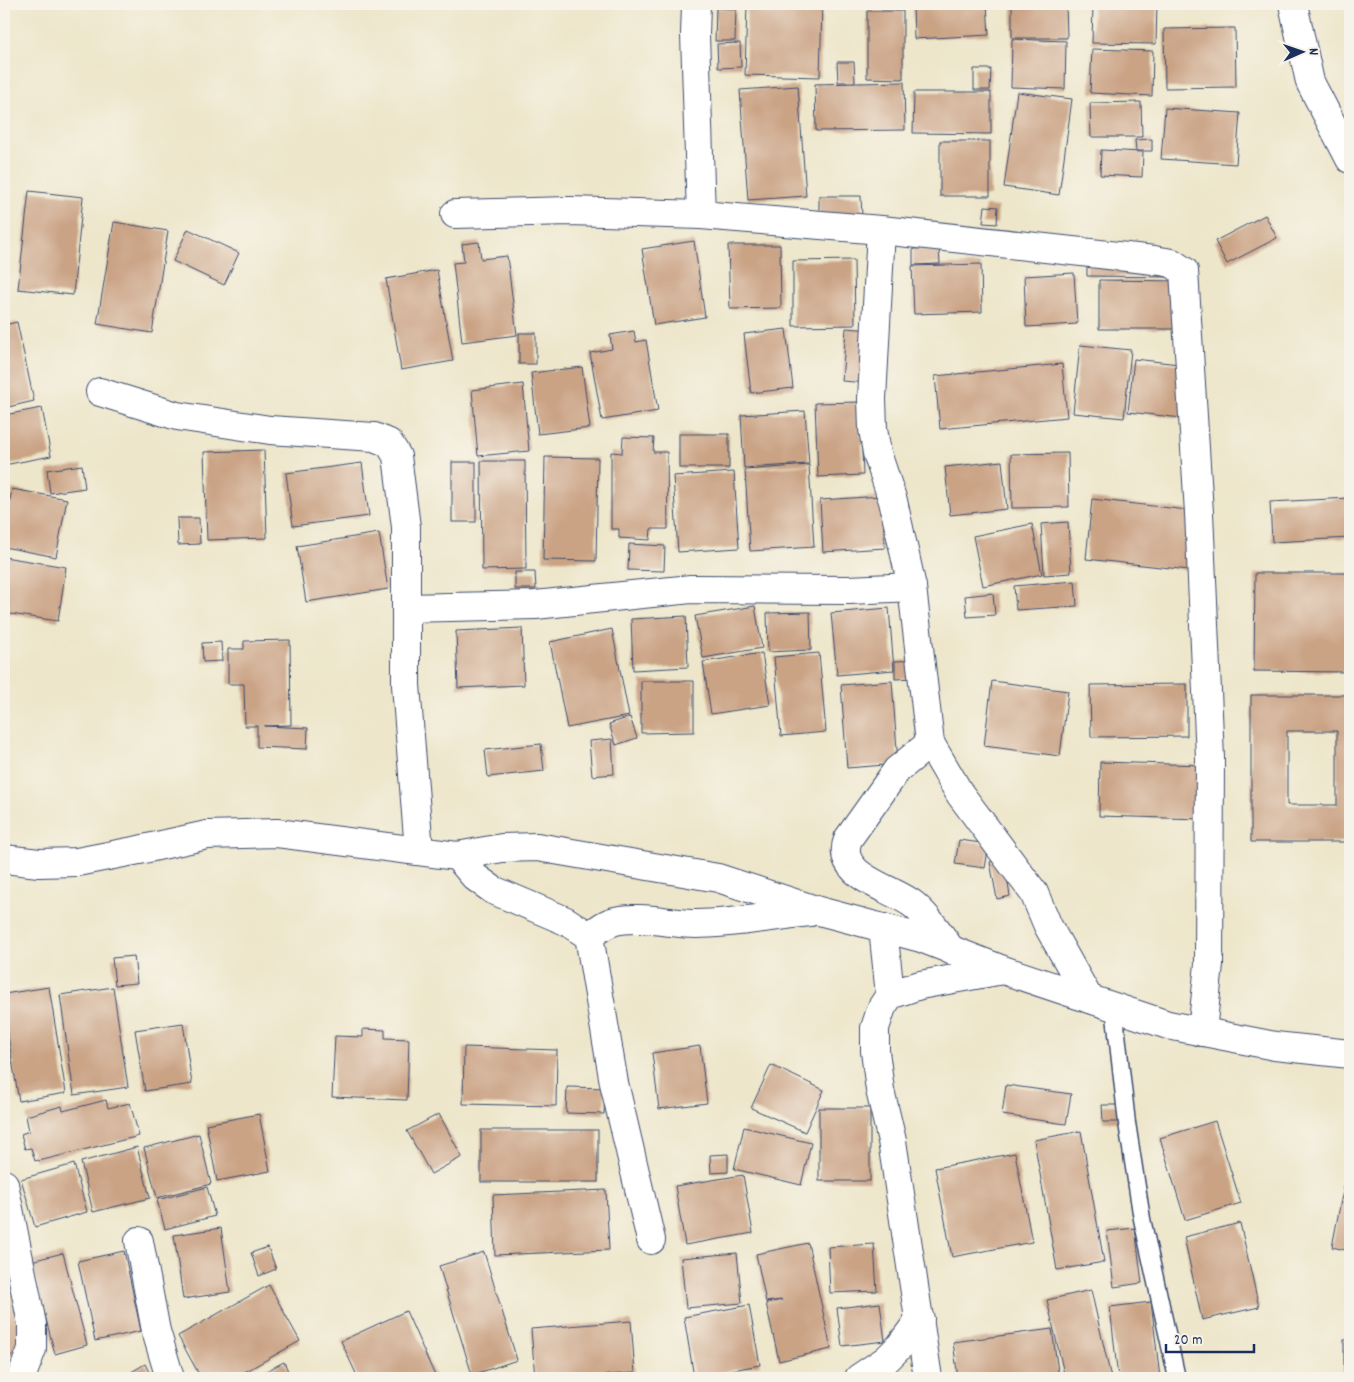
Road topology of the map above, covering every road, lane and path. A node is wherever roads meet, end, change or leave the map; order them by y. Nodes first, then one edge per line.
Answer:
1 (696, 4) edge
2 (1293, 4) edge
3 (1350, 159) edge
4 (455, 214) dead end
5 (701, 215) junction
6 (881, 230) junction
7 (100, 392) dead end
8 (912, 588) junction
9 (406, 608) junction
10 (930, 744) junction
11 (419, 851) junction
12 (457, 856) junction
13 (4, 859) edge
14 (819, 911) junction
15 (883, 928) junction
16 (589, 936) junction
17 (951, 950) junction
18 (1003, 970) junction
19 (890, 995) junction
20 (1101, 1003) junction
21 (1202, 1032) junction
22 (1350, 1054) edge
23 (4, 1184) edge
24 (651, 1240) dead end
25 (139, 1241) dead end
26 (920, 1319) junction
27 (21, 1378) edge
28 (170, 1378) edge
29 (858, 1378) edge
30 (928, 1378) edge
31 (1176, 1378) edge

1 - 5 street
2 - 3 street
4 - 5 street
5 - 6 street
6 - 8 street
6 - 21 street
7 - 9 street
8 - 9 street
8 - 10 street
9 - 11 street
10 - 17 street
10 - 20 street
11 - 12 street
11 - 13 street
12 - 14 street
12 - 16 street
14 - 15 street
14 - 16 street
15 - 17 street
15 - 19 street
16 - 24 street
17 - 18 street
18 - 19 street
18 - 20 street
19 - 26 street
20 - 21 street
20 - 31 lane
21 - 22 street
23 - 27 street
25 - 28 street
26 - 29 street
26 - 30 street

